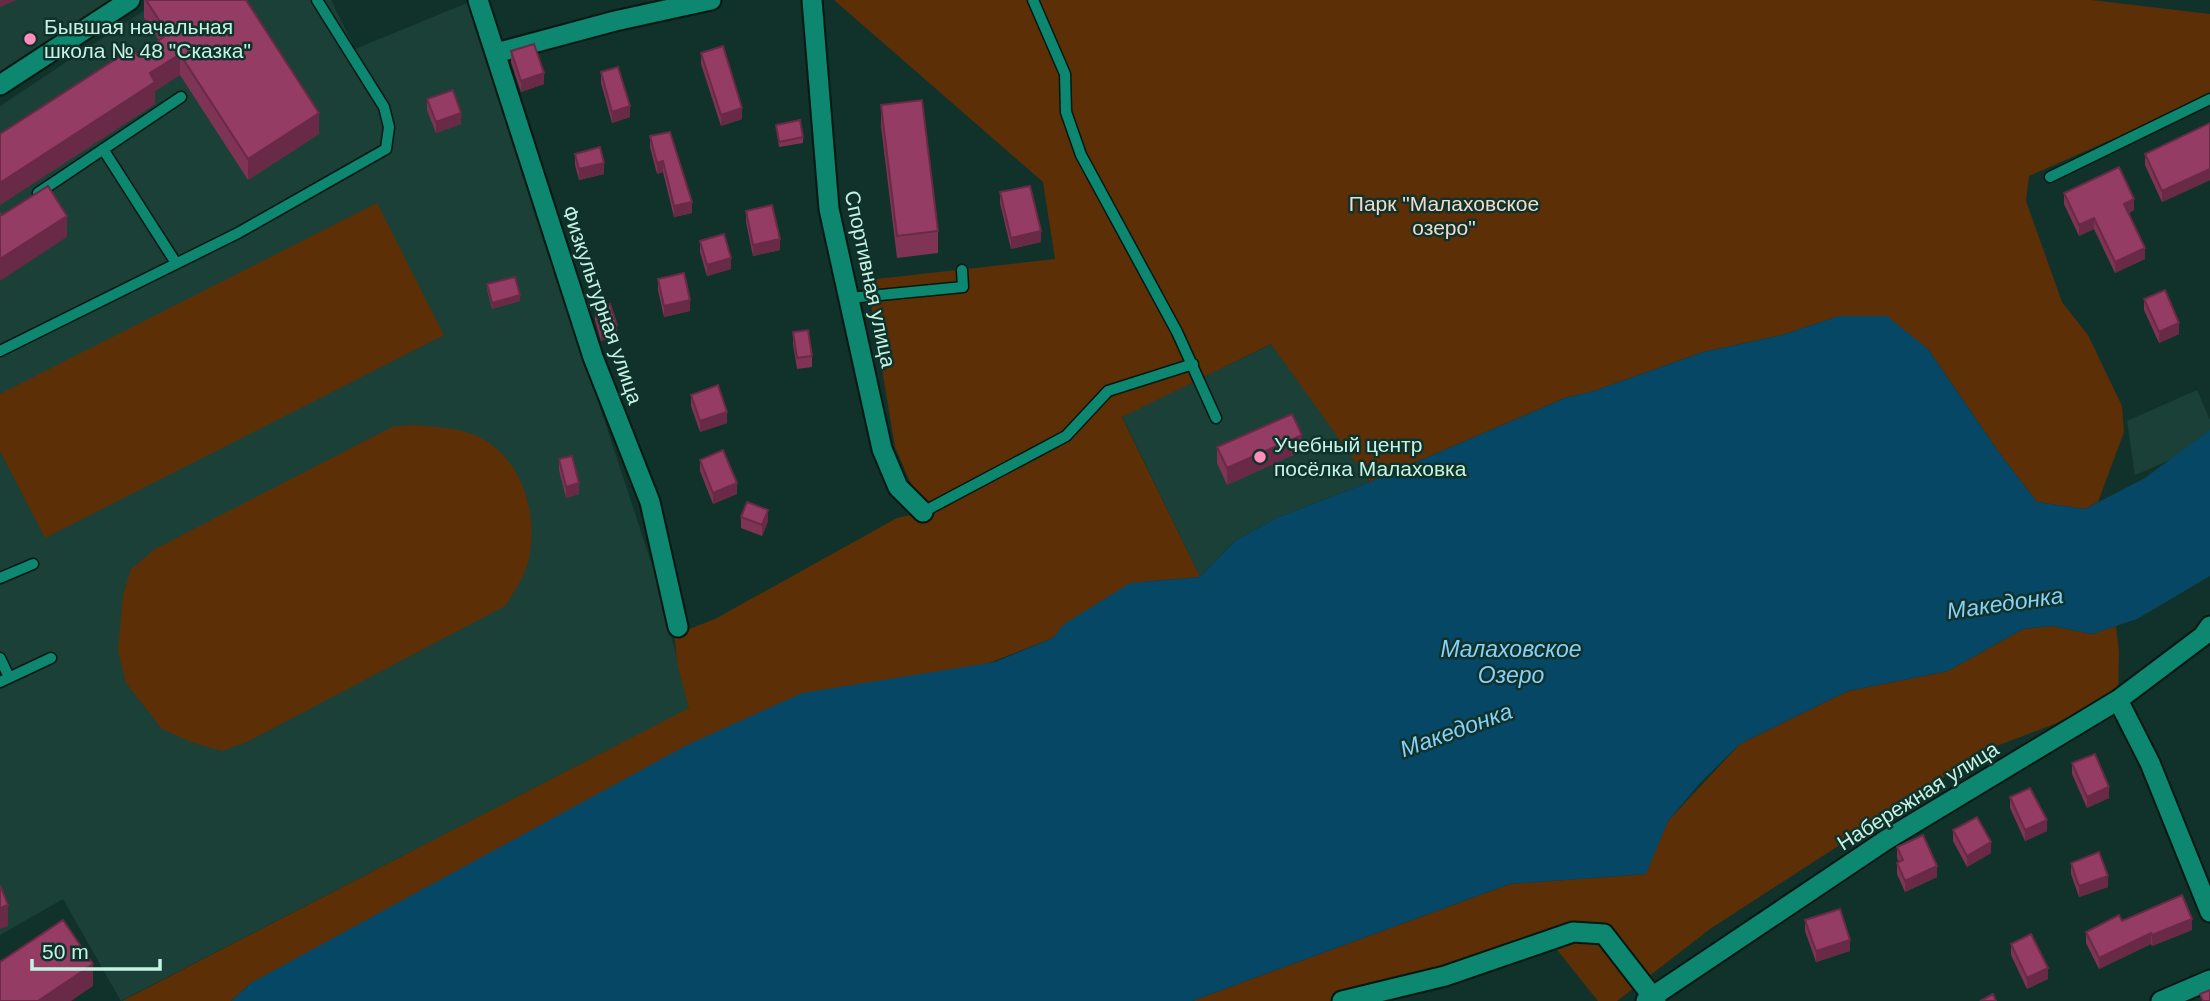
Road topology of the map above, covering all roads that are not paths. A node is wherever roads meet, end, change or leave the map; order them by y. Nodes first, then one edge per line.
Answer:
1 (130, 0) edge
2 (317, 0) edge
3 (478, 0) edge
4 (711, 0) edge
5 (812, 0) edge
6 (1033, 0) edge
7 (496, 53) junction
8 (0, 85) edge
9 (181, 97) dead end
10 (2210, 99) edge
11 (103, 149) junction
12 (2050, 177) dead end
13 (23, 203) edge
14 (176, 263) junction
15 (962, 270) dead end
16 (849, 298) junction
17 (0, 351) edge
18 (1193, 365) junction
19 (1216, 418) dead end
20 (923, 512) joint
21 (33, 564) dead end
22 (0, 578) edge
23 (2210, 626) edge
24 (678, 627) dead end
25 (0, 658) edge
26 (51, 658) dead end
27 (4, 680) edge
28 (2119, 701) junction
29 (2210, 912) edge
30 (2210, 980) edge
31 (1652, 999) edge
32 (1342, 1001) edge
33 (2161, 1001) edge

1 - 8 street
2 - 14 lane
3 - 7 street, Физкультурная улица
4 - 7 street
5 - 16 street, Спортивная улица
6 - 18 lane
7 - 24 street, Физкультурная улица
9 - 11 lane
10 - 12 lane
11 - 13 lane
11 - 14 lane
14 - 17 lane
15 - 16 lane
16 - 20 street, Спортивная улица
18 - 19 lane
18 - 20 lane
21 - 22 lane
23 - 28 street, Набережная улица
25 - 27 lane
26 - 27 lane
28 - 29 street
28 - 31 street, Набережная улица
30 - 33 street
31 - 32 street

